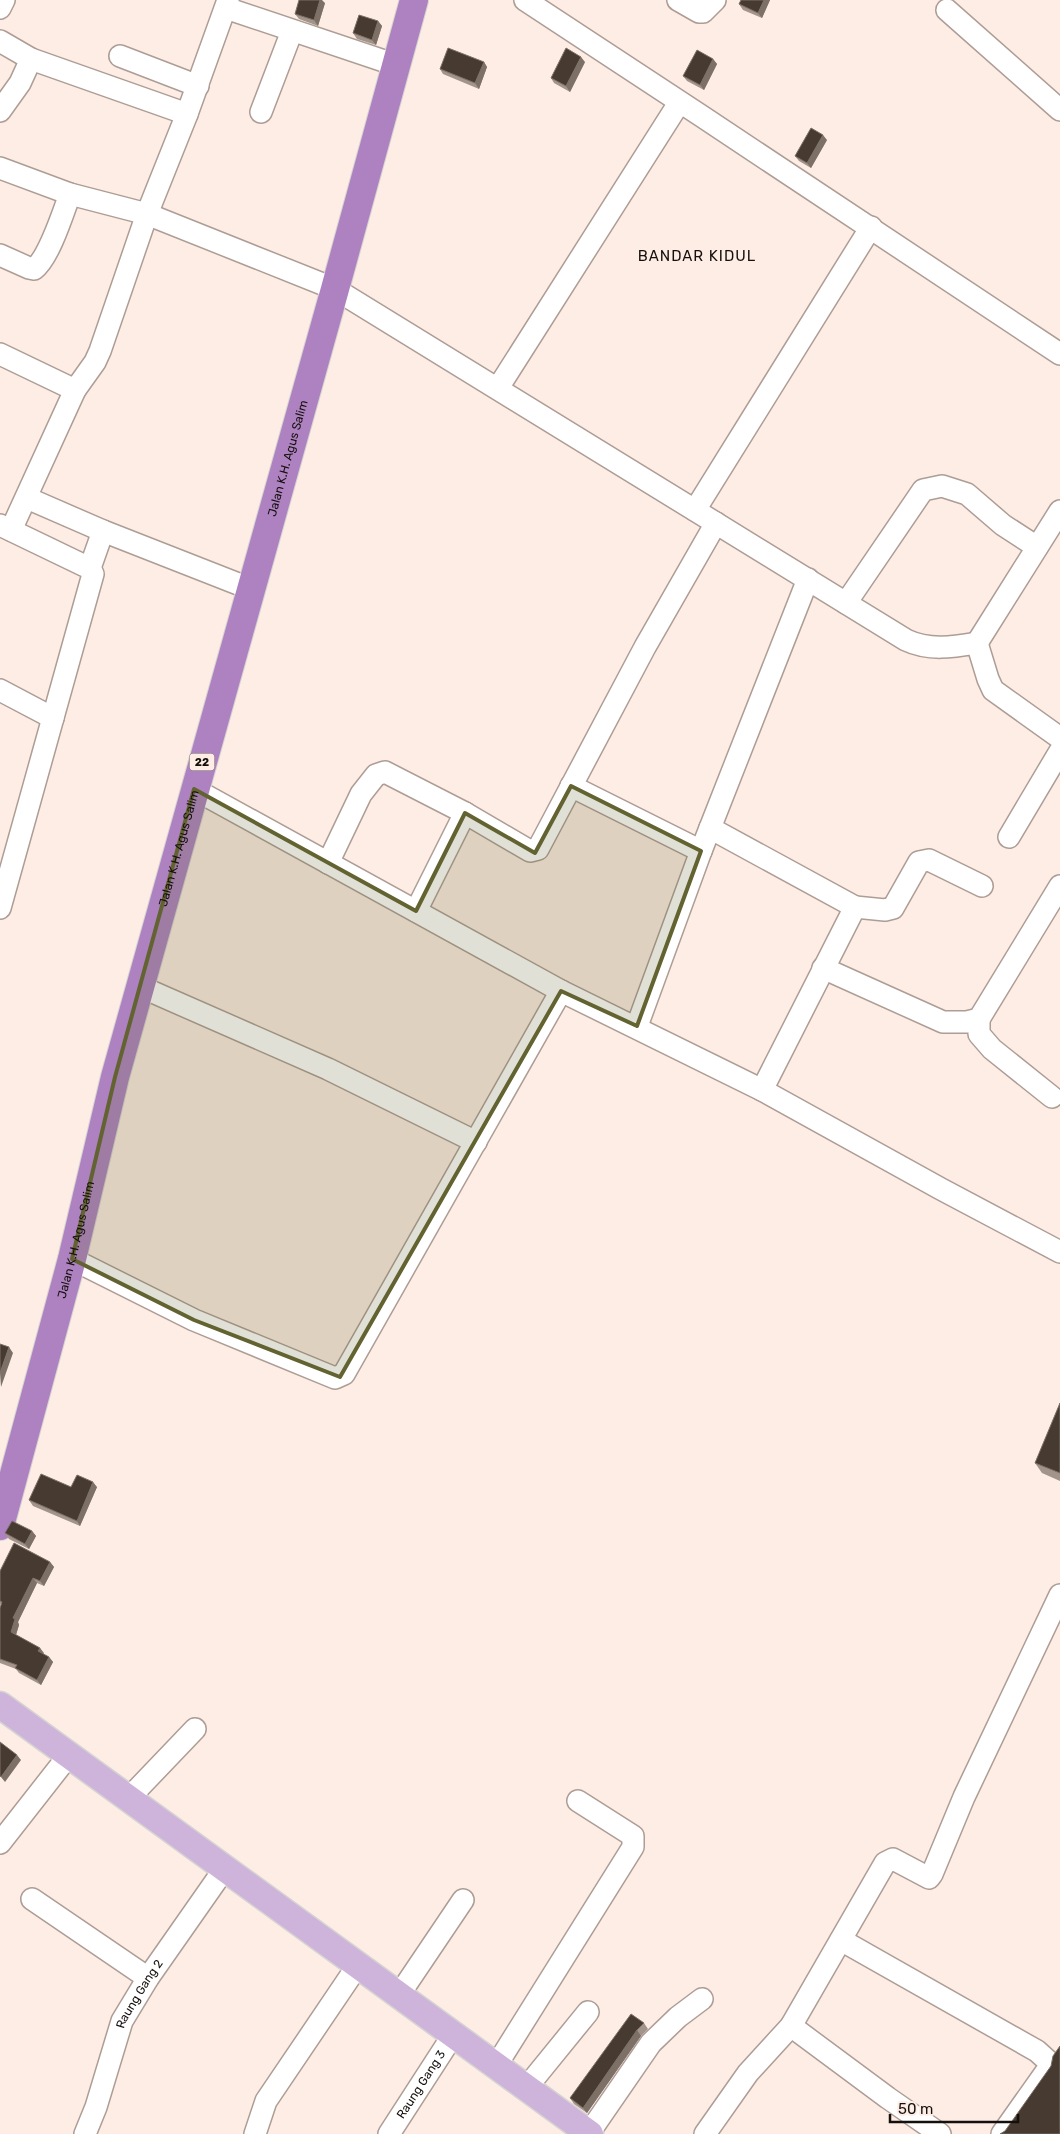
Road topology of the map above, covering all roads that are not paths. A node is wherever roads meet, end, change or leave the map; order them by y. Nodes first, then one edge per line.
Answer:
1 (4, 0) edge
2 (414, 0) edge
3 (525, 0) edge
4 (678, 0) edge
5 (715, 0) edge
6 (227, 4) edge
7 (0, 8) edge
8 (947, 10) dead end
9 (292, 31) junction
10 (0, 41) edge
11 (120, 56) dead end
12 (32, 59) junction
13 (396, 65) junction
14 (198, 86) junction
15 (680, 103) junction
16 (1060, 110) edge
17 (0, 111) edge
18 (261, 112) dead end
19 (187, 114) junction
20 (0, 168) edge
21 (70, 194) junction
22 (147, 214) junction
23 (872, 227) junction
24 (0, 255) edge
25 (335, 290) junction
26 (0, 354) edge
27 (1060, 354) edge
28 (498, 388) junction
29 (76, 390) junction
30 (27, 498) junction
31 (694, 510) junction
32 (1060, 511) edge
33 (716, 523) junction
34 (6, 527) edge
35 (103, 531) junction
36 (1037, 547) junction
37 (90, 568) junction
38 (808, 579) junction
39 (251, 589) junction
40 (846, 603) junction
41 (977, 643) junction
42 (0, 690) edge
43 (53, 718) junction
44 (1060, 738) edge
45 (1060, 751) edge
46 (571, 786) junction
47 (194, 789) junction
48 (465, 813) junction
49 (710, 828) junction
50 (1009, 837) dead end
51 (701, 851) junction
52 (328, 863) junction
53 (982, 886) dead end
54 (1060, 886) edge
55 (1, 899) edge
56 (855, 907) junction
57 (416, 911) junction
58 (823, 968) junction
59 (139, 986) junction
60 (561, 991) junction
61 (979, 1019) junction
62 (636, 1026) junction
63 (762, 1090) junction
64 (1052, 1097) dead end
65 (476, 1142) junction
66 (1060, 1252) edge
67 (72, 1259) junction
68 (0, 1526) edge
69 (1060, 1595) edge
70 (0, 1705) edge
71 (195, 1730) dead end
72 (69, 1755) junction
73 (129, 1798) junction
74 (578, 1801) dead end
75 (0, 1843) edge
76 (225, 1868) junction
77 (32, 1898) dead end
78 (463, 1900) dead end
79 (841, 1940) junction
80 (358, 1965) junction
81 (148, 1978) junction
82 (399, 1995) junction
83 (702, 1999) dead end
84 (588, 2012) dead end
85 (791, 2026) junction
86 (453, 2035) junction
87 (496, 2066) junction
88 (527, 2087) junction
89 (582, 2131) edge
90 (85, 2134) edge
91 (255, 2134) edge
92 (389, 2134) edge
93 (705, 2134) edge
94 (940, 2134) edge
95 (1002, 2134) edge

1 - 7 street
2 - 13 highway, Jalan K.H. Agus Salim / 22
3 - 15 street
4 - 5 street
6 - 9 street
6 - 14 street
8 - 16 street
9 - 13 street
9 - 18 street
10 - 12 street
11 - 14 street
12 - 17 street
12 - 19 street
13 - 25 highway, Jalan K.H. Agus Salim / 22
14 - 19 street
15 - 23 street
15 - 28 street
19 - 22 street
20 - 21 street
21 - 22 street
21 - 24 street
22 - 25 street
22 - 29 street
23 - 27 street
23 - 31 street
25 - 28 street
25 - 39 highway, Jalan K.H. Agus Salim / 22
26 - 29 street
28 - 31 street
29 - 30 street
30 - 34 street
30 - 35 street
31 - 33 street
32 - 36 street
33 - 38 street
33 - 46 street
34 - 37 street
35 - 37 street
35 - 39 street
36 - 40 street
36 - 41 street
37 - 43 street
38 - 40 street
38 - 49 street
39 - 47 highway, Jalan K.H. Agus Salim / 22
40 - 41 street
41 - 44 street
42 - 43 street
43 - 55 street
45 - 50 street
46 - 48 street
46 - 51 street
47 - 52 street
47 - 59 highway, Jalan K.H. Agus Salim / 22
48 - 52 street
48 - 57 street
49 - 51 street
49 - 56 street
51 - 62 street
52 - 57 street
53 - 56 street
54 - 61 street
56 - 58 street
57 - 60 street
58 - 61 street
58 - 63 street
59 - 65 street
59 - 67 highway, Jalan K.H. Agus Salim / 22
60 - 62 street
60 - 65 street
61 - 64 street
62 - 63 street
63 - 66 street
65 - 67 street
67 - 68 highway, Jalan K.H. Agus Salim / 22
69 - 79 street
70 - 72 main road
71 - 73 street
72 - 73 main road
72 - 75 street
73 - 76 main road
74 - 87 street
76 - 80 main road
76 - 81 street, Raung Gang 2
77 - 81 street
78 - 82 street
79 - 85 street
79 - 95 street
80 - 82 main road
80 - 91 street
81 - 90 street, Raung Gang 2
82 - 86 main road
83 - 89 street
84 - 88 street
85 - 93 street
85 - 94 street
86 - 87 main road
86 - 92 street, Raung Gang 3
87 - 88 main road
88 - 89 main road

